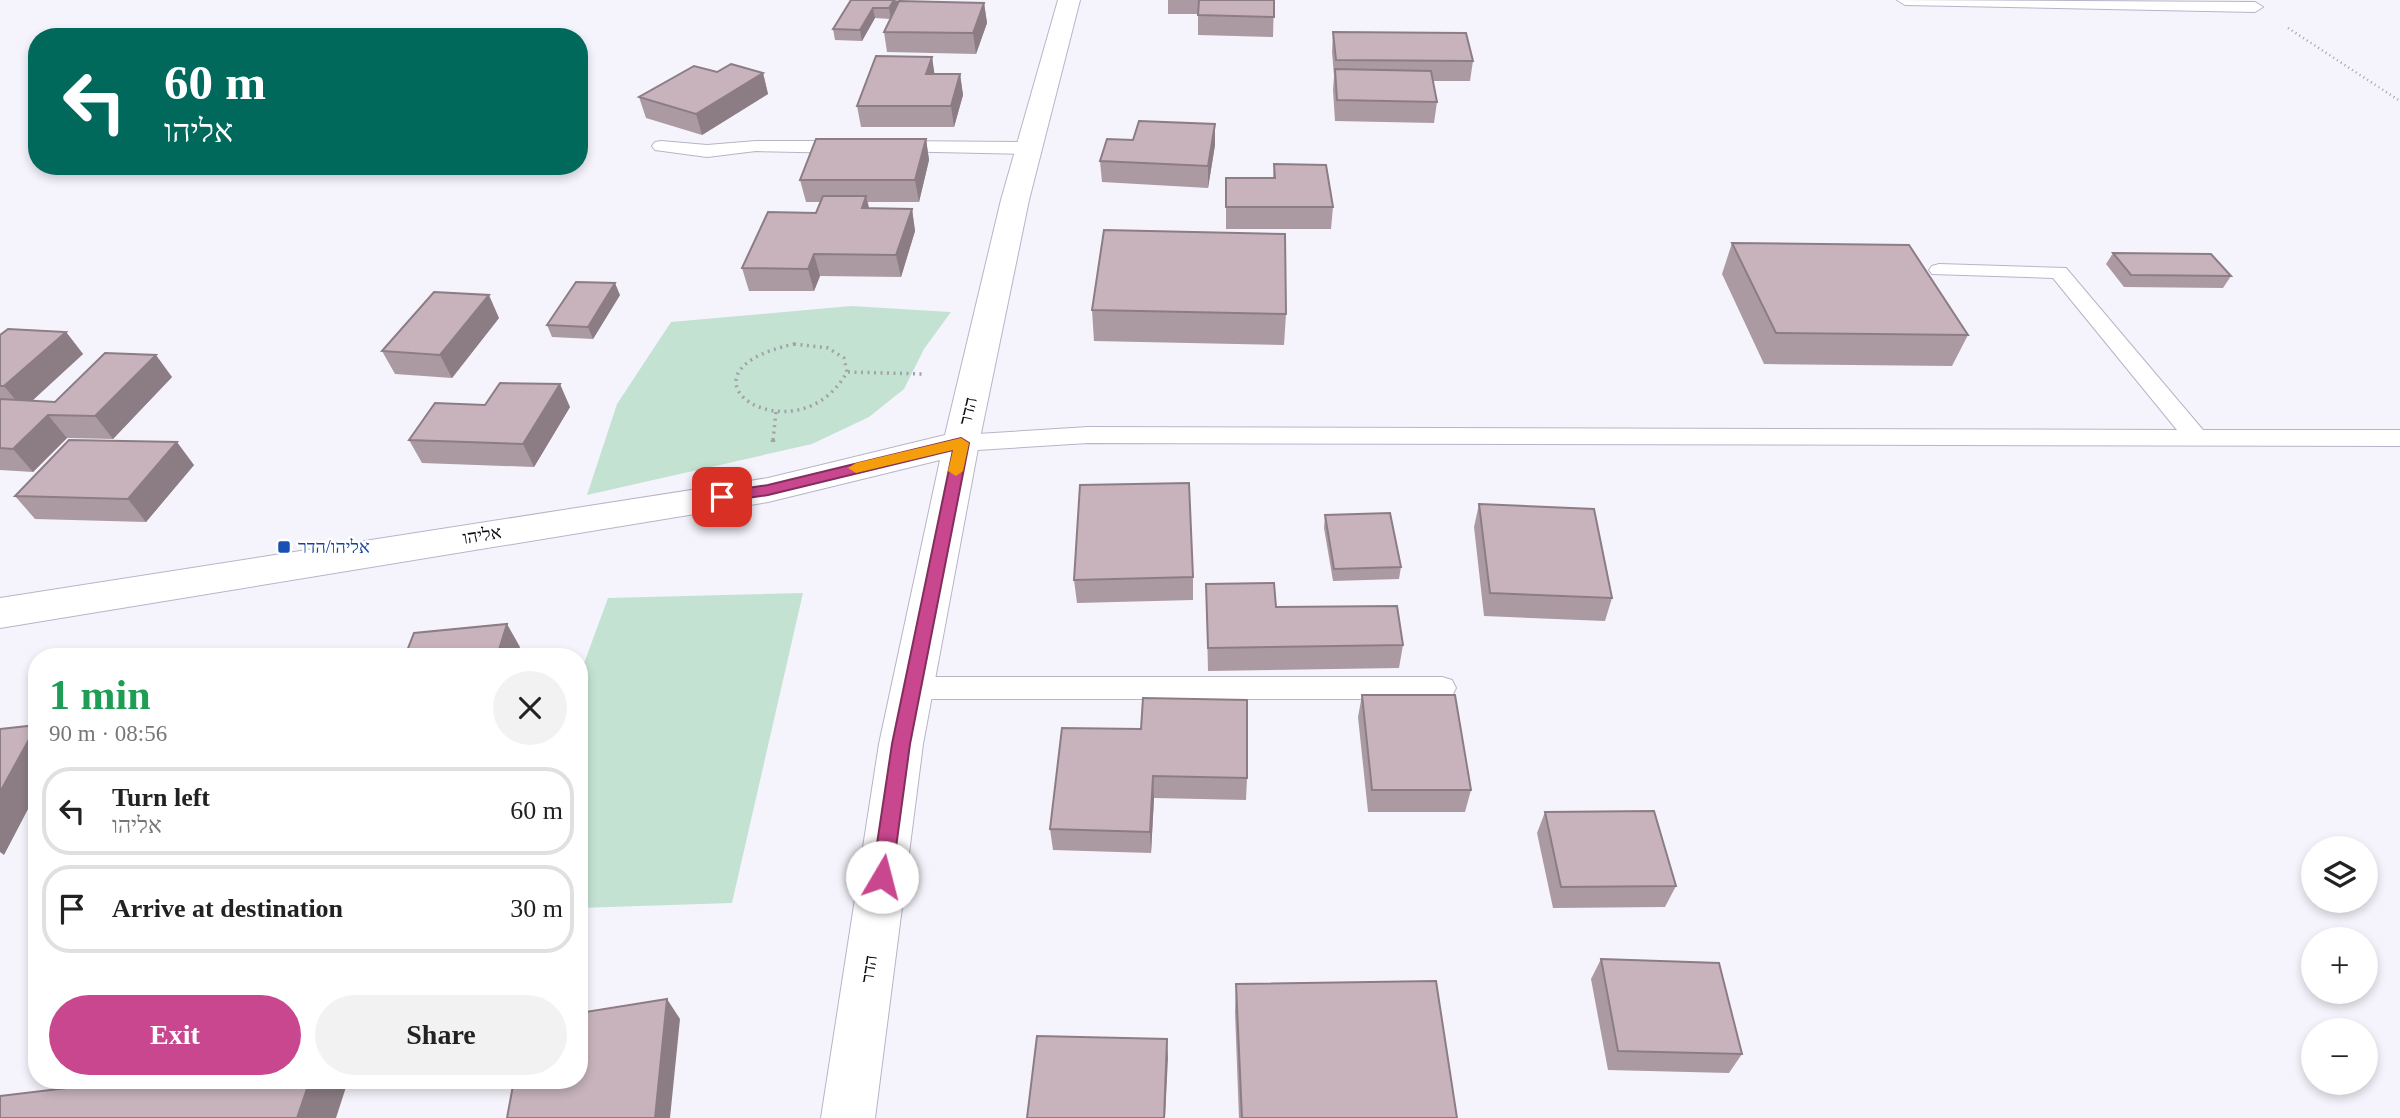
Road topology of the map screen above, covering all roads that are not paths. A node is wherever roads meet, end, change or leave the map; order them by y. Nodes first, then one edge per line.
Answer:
1 (1069, 0) edge
2 (1905, 0) edge
3 (2255, 7) road end
4 (661, 146) dead end
5 (1029, 148) junction
6 (1939, 270) dead end
7 (2197, 438) junction
8 (2400, 438) edge
9 (961, 443) junction
10 (0, 613) edge
11 (912, 688) junction
12 (1441, 688) dead end
13 (848, 1118) edge

1 - 5 street, הדר
2 - 3 lane
4 - 5 lane
5 - 9 street, הדר
6 - 7 lane
7 - 8 lane
7 - 9 lane
9 - 10 street, אליהו
9 - 11 street, הדר
11 - 12 lane
11 - 13 street, הדר

